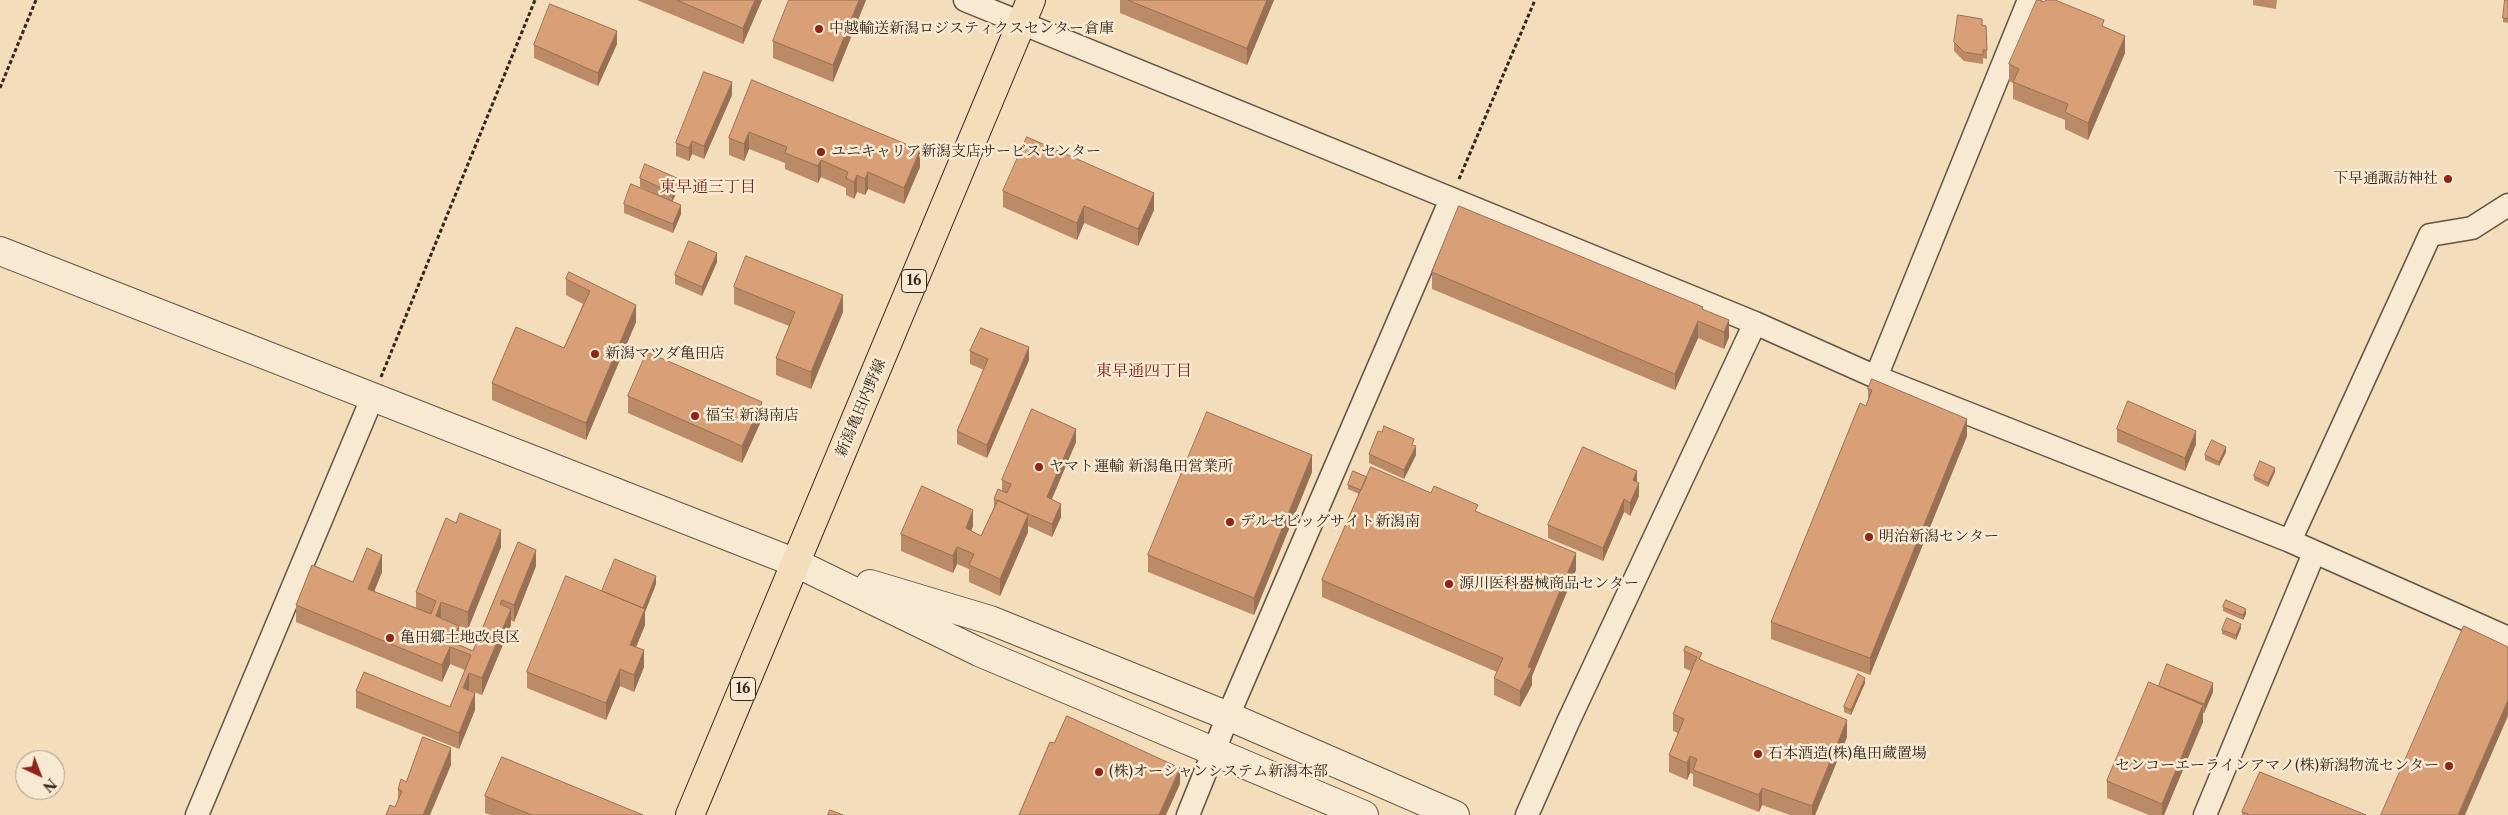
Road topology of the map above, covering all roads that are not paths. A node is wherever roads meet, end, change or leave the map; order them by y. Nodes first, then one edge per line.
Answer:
1 (966, 0) edge
2 (2029, 0) edge
3 (1026, 12) edge
4 (1451, 199) junction
5 (2508, 205) edge
6 (0, 252) edge
7 (1755, 323) junction
8 (1876, 377) junction
9 (373, 396) junction
10 (2290, 541) junction
11 (2314, 553) junction
12 (796, 563) junction
13 (2508, 638) edge
14 (1228, 716) junction
15 (1213, 752) junction
16 (196, 815) edge
17 (690, 815) edge
18 (1188, 815) edge
19 (1364, 815) edge
20 (1455, 815) edge
21 (1527, 815) edge
22 (2205, 815) edge

1 - 3 street
2 - 8 street
3 - 4 street
3 - 12 main road, 新潟亀田内野線 / 16
4 - 7 street
4 - 14 street
5 - 10 street
6 - 9 street
7 - 8 street
7 - 21 street
8 - 10 street
9 - 12 street
9 - 16 street
10 - 11 street
11 - 13 street
11 - 22 street
12 - 14 street
12 - 15 street
12 - 17 main road, 新潟亀田内野線 / 16
14 - 15 street
14 - 20 street
15 - 18 street
15 - 19 street

